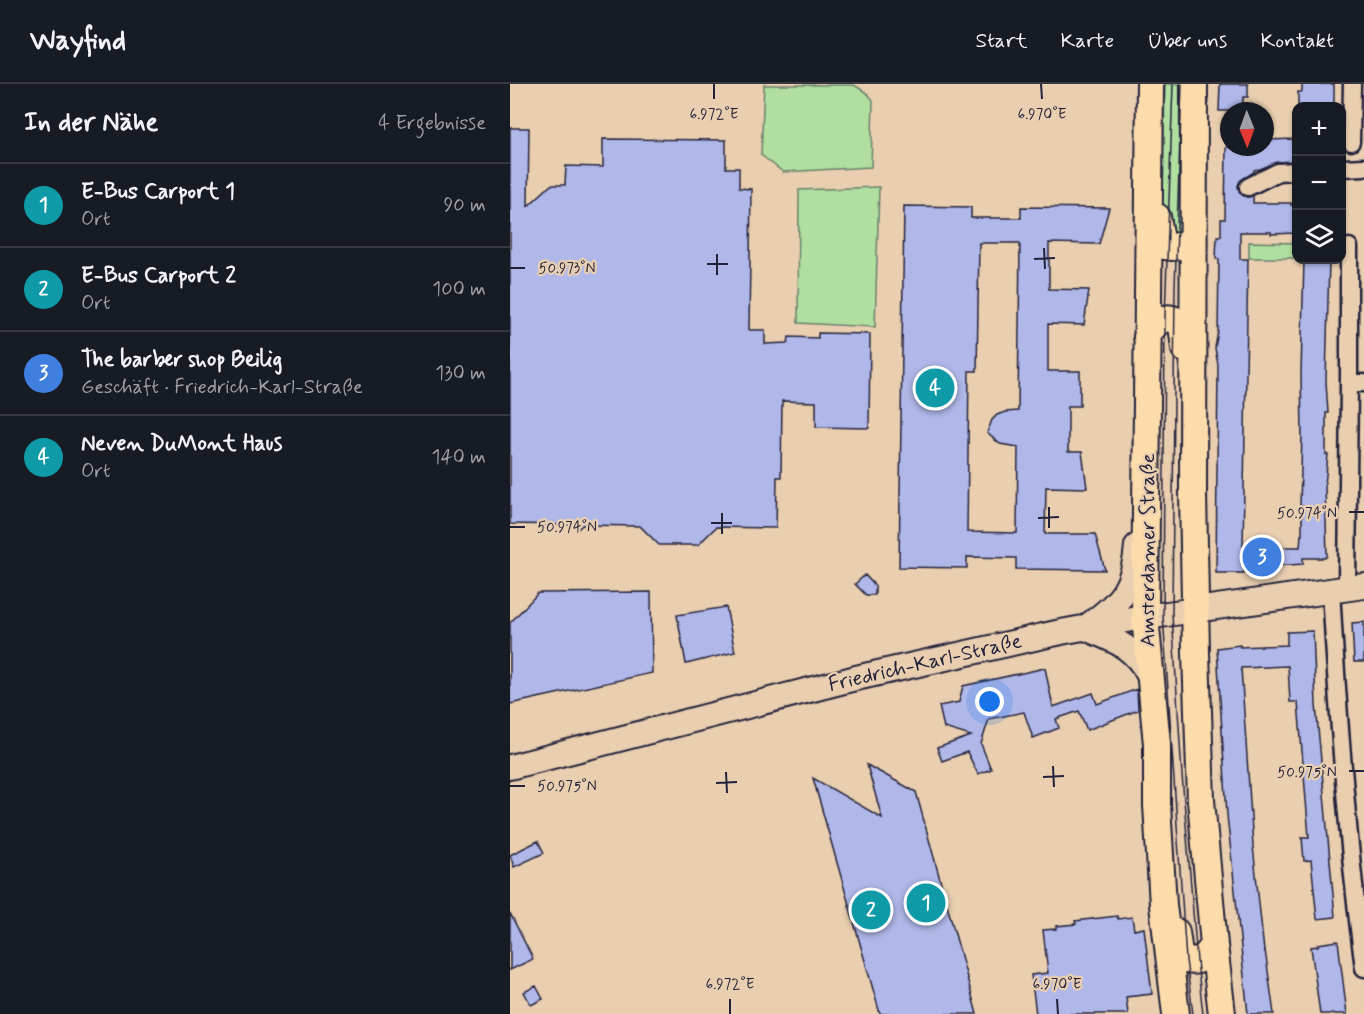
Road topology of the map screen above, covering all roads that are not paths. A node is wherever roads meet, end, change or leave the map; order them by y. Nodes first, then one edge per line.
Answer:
1 (1150, 84) edge
2 (1194, 84) edge
3 (1352, 84) edge
4 (1351, 142) dead end
5 (1364, 167) edge
6 (1346, 168) edge
7 (1292, 171) edge
8 (1248, 187) dead end
9 (1149, 207) junction
10 (1193, 239) junction
11 (1349, 247) dead end
12 (1147, 337) junction
13 (1192, 362) junction
14 (1357, 383) edge
15 (1147, 498) junction
16 (1347, 588) edge
17 (1195, 611) junction
18 (1145, 617) junction
19 (1085, 628) junction
20 (1149, 675) junction
21 (510, 767) edge
22 (1163, 905) junction
23 (1214, 945) junction
24 (1364, 968) edge
25 (1176, 1014) edge
26 (1222, 1014) edge

1 - 9 main road, Amsterdamer Straße
2 - 10 main road
3 - 4 street
5 - 6 street
7 - 8 street
9 - 10 main road
9 - 12 main road, Amsterdamer Straße
10 - 13 main road
11 - 14 street
12 - 13 main road
12 - 15 main road, Amsterdamer Straße
13 - 17 main road
14 - 16 street
15 - 18 main road, Amsterdamer Straße
15 - 19 main road
16 - 17 main road, Friedrich-Karl-Straße
16 - 24 street
17 - 18 main road, Friedrich-Karl-Straße
17 - 23 main road
18 - 19 main road, Friedrich-Karl-Straße
18 - 20 main road, Amsterdamer Straße
19 - 20 main road
19 - 21 main road, Friedrich-Karl-Straße
20 - 22 main road, Amsterdamer Straße
22 - 23 main road
22 - 25 main road, Amsterdamer Straße
23 - 26 main road

